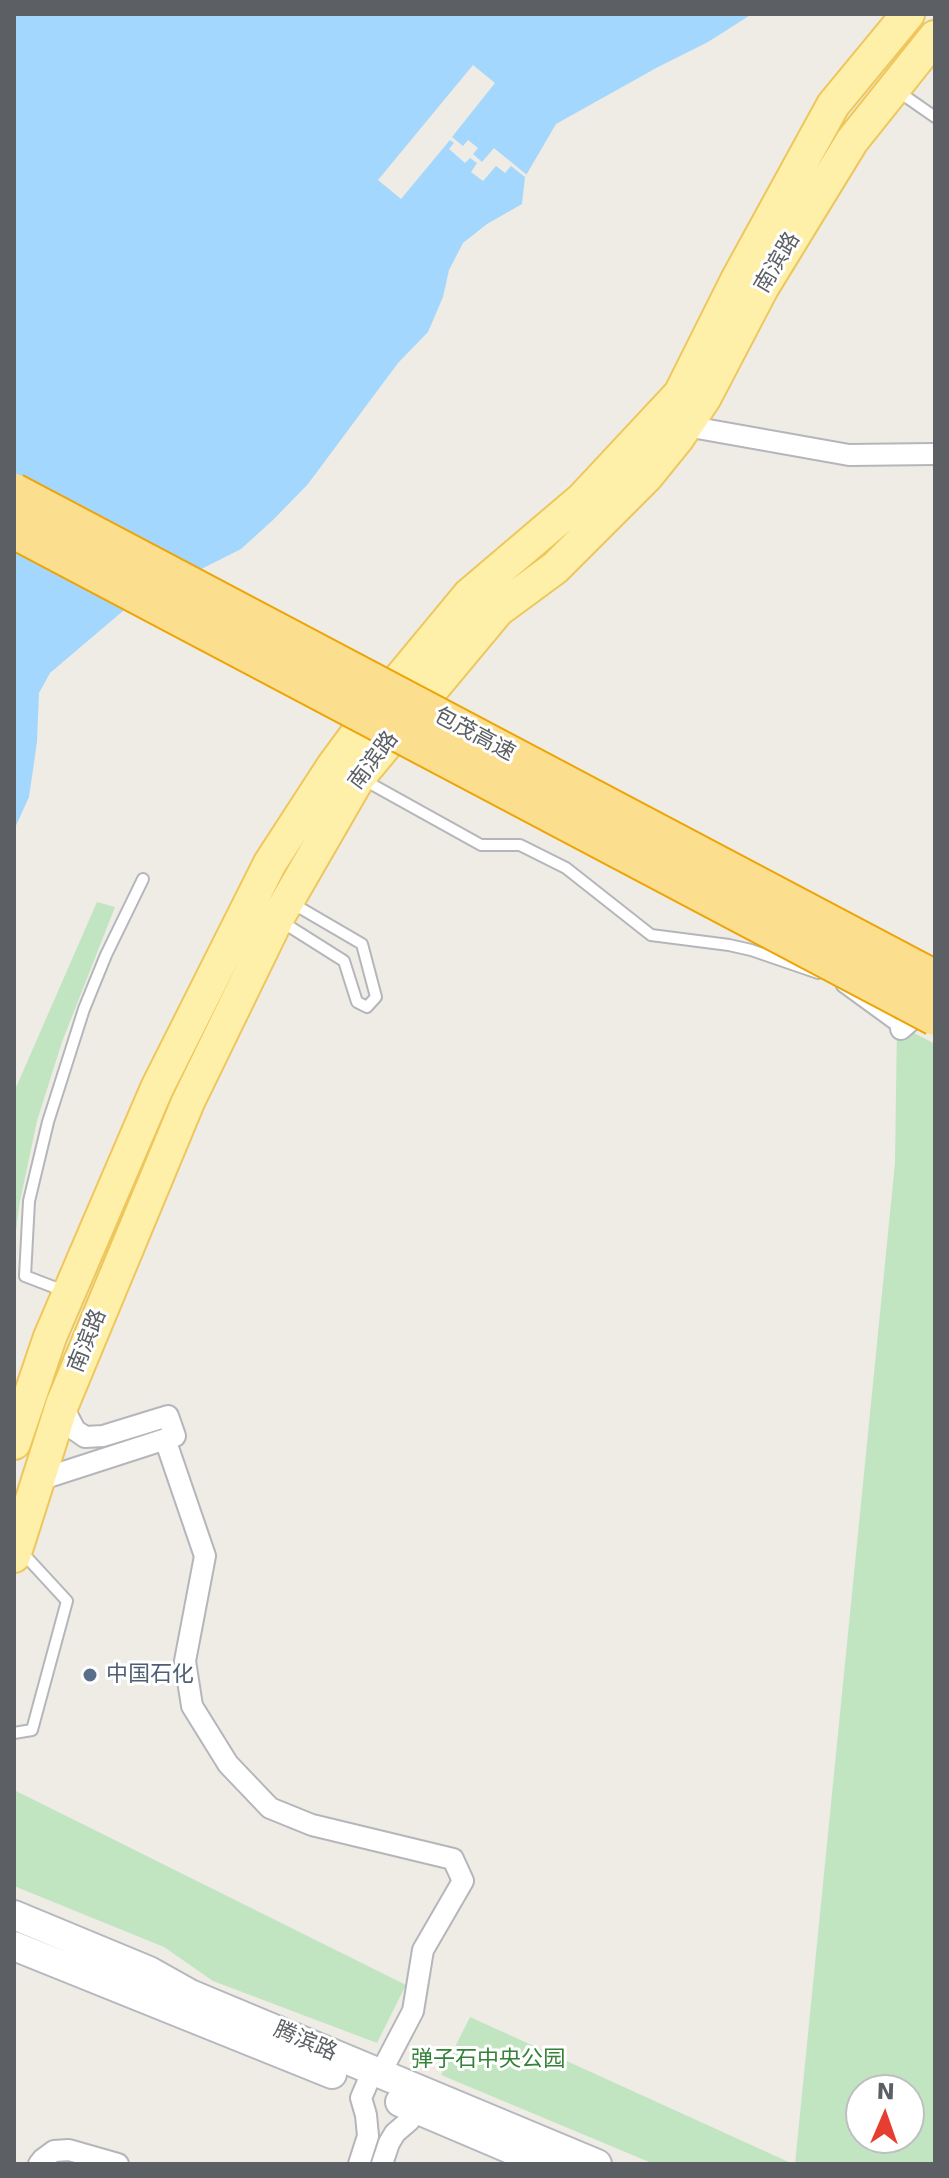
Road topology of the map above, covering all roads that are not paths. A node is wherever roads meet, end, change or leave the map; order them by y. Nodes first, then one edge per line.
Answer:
1 (908, 14) edge
2 (935, 37) edge
3 (894, 89) junction
4 (935, 117) edge
5 (686, 426) junction
6 (935, 454) edge
7 (14, 492) edge
8 (14, 530) edge
9 (359, 777) junction
10 (143, 879) dead end
11 (283, 910) junction
12 (935, 979) edge
13 (935, 998) edge
14 (935, 1017) edge
15 (901, 1029) joint
16 (69, 1293) junction
17 (62, 1405) junction
18 (165, 1439) junction
19 (14, 1443) edge
20 (39, 1480) junction
21 (16, 1551) edge
22 (14, 1733) edge
23 (14, 1915) edge
24 (14, 1946) edge
25 (373, 2077) junction
26 (419, 2100) junction
27 (368, 2136) junction
28 (389, 2143) junction
29 (39, 2164) edge
30 (118, 2164) edge
31 (359, 2164) edge
32 (382, 2164) edge
33 (546, 2164) edge
34 (597, 2164) edge

1 - 16 main road, 南滨路
2 - 3 main road, 南滨路
3 - 4 lane
3 - 5 main road, 南滨路
5 - 6 street
5 - 9 main road, 南滨路
7 - 12 highway, 包茂高速, bridge
8 - 14 highway, 包茂高速, bridge
9 - 11 main road, 南滨路
9 - 15 lane
10 - 16 lane
11 - 11 lane
11 - 17 main road, 南滨路
13 - 15 street
16 - 19 main road, 南滨路
17 - 18 street
17 - 20 main road, 南滨路
18 - 20 street
18 - 25 street
20 - 21 main road, 南滨路
21 - 22 lane
23 - 25 street, 腾滨路
24 - 25 street, 腾滨路
25 - 26 street, 腾滨路
25 - 27 street
26 - 28 street
26 - 33 street, 腾滨路
26 - 34 street, 腾滨路
27 - 28 street
27 - 31 street
28 - 32 street
29 - 30 street

